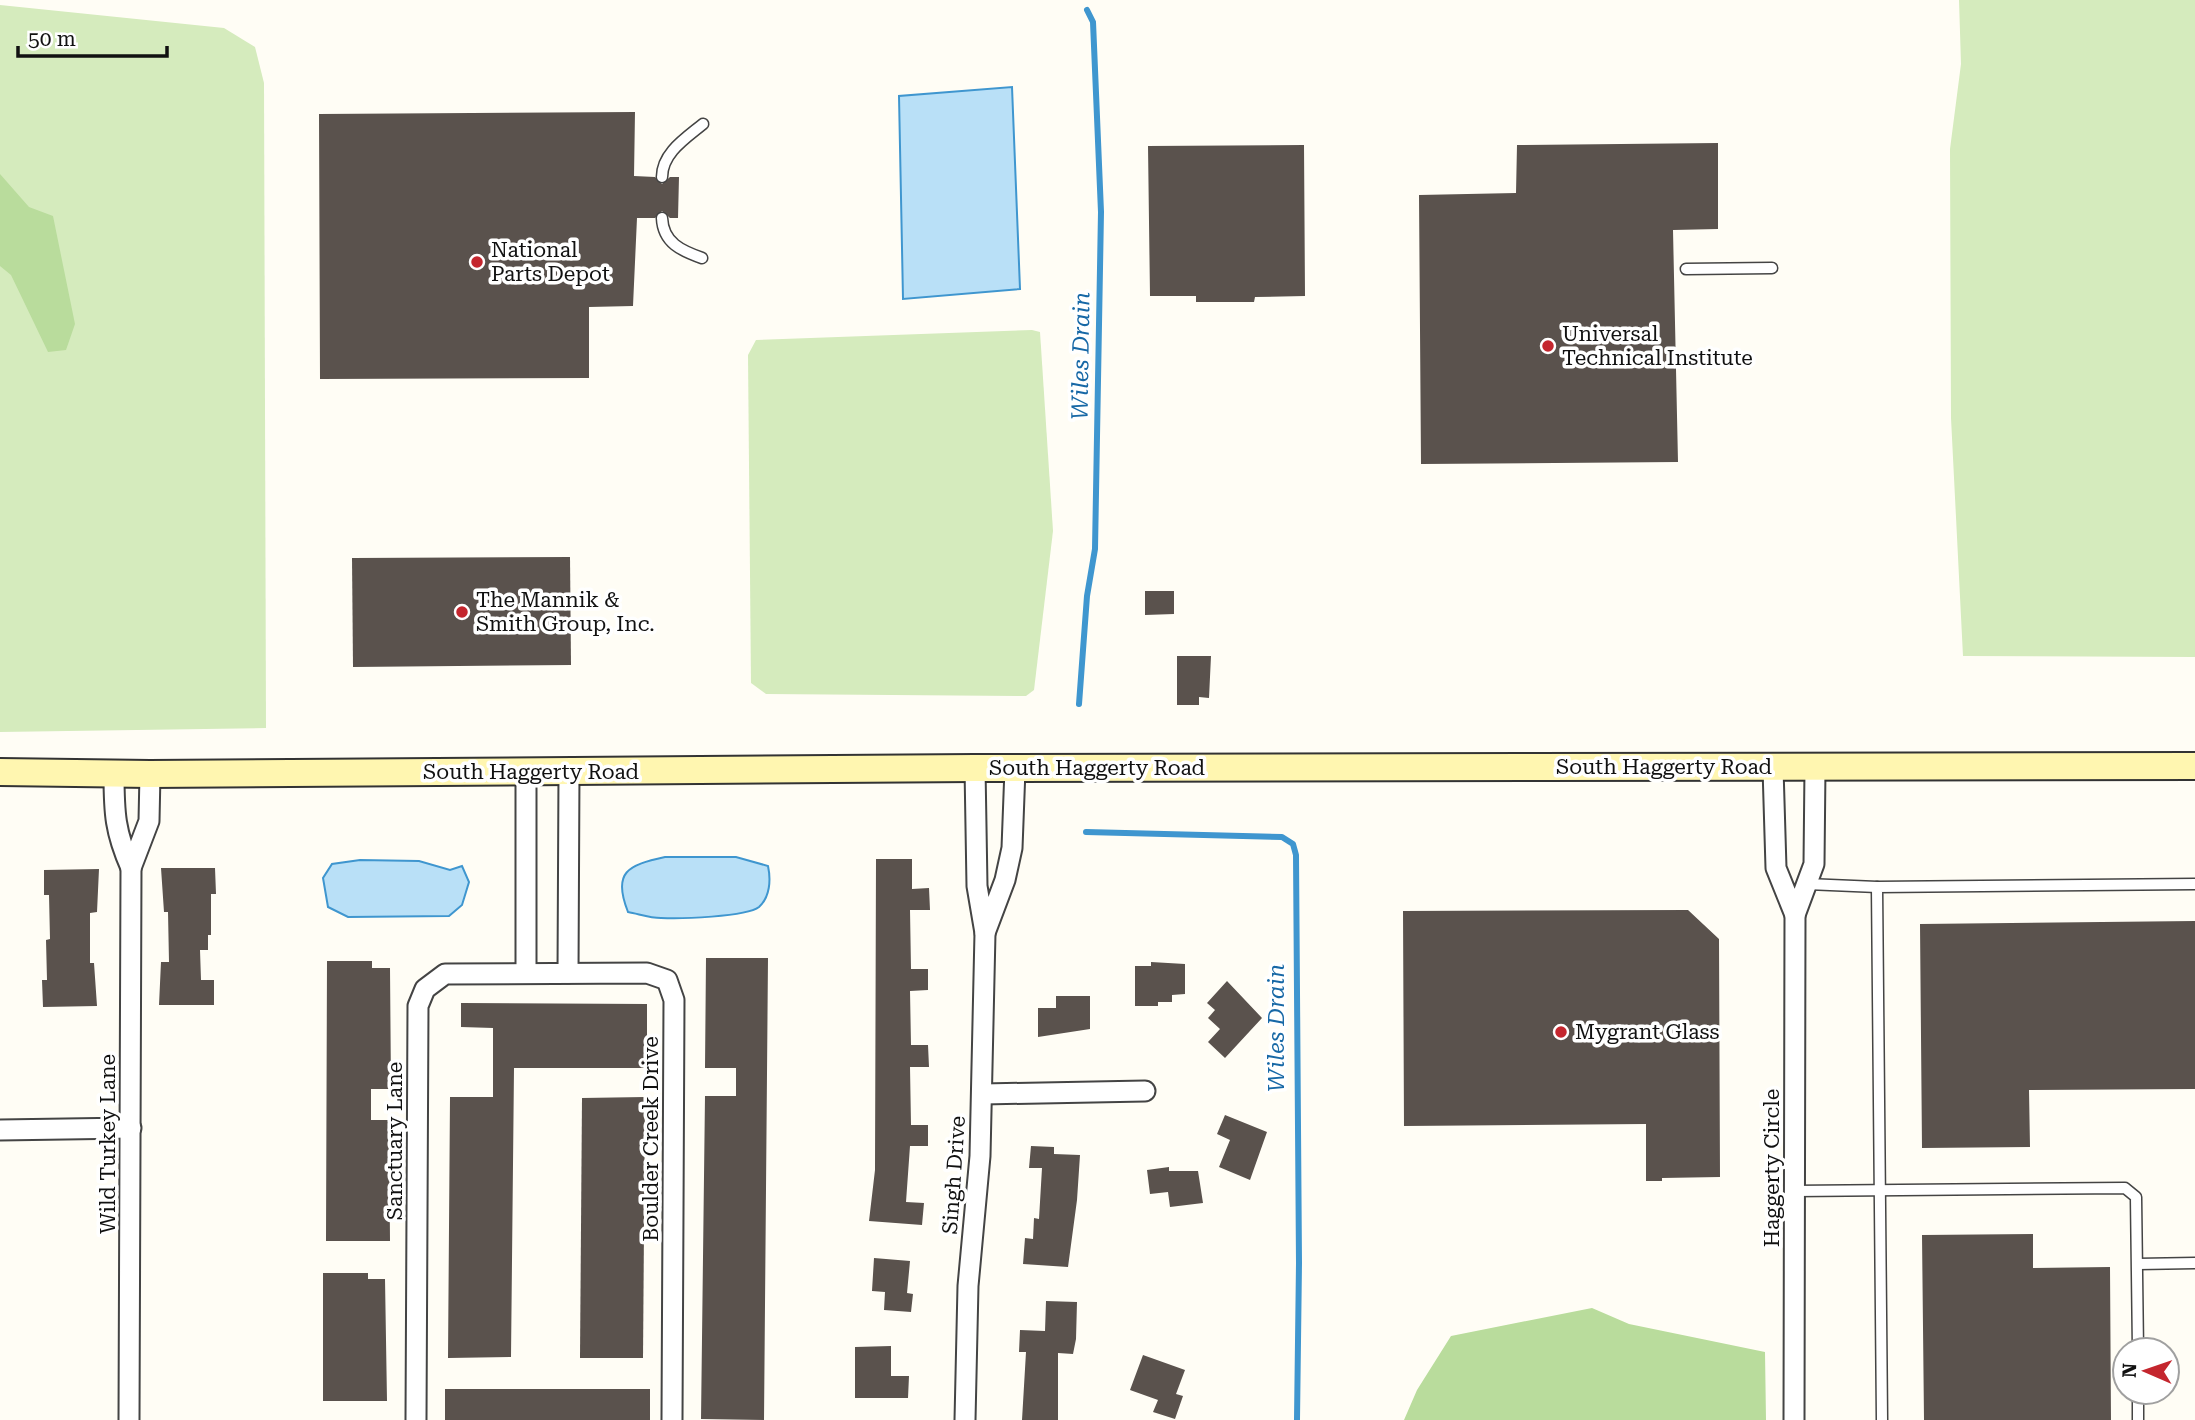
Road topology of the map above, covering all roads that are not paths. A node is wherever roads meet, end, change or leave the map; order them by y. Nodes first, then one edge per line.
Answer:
1 (703, 124) dead end
2 (662, 177) dead end
3 (662, 218) dead end
4 (702, 258) dead end
5 (1772, 268) dead end
6 (1686, 269) dead end
7 (2195, 766) edge
8 (975, 768) junction
9 (1773, 768) junction
10 (1815, 768) junction
11 (1015, 769) junction
12 (569, 771) junction
13 (0, 772) edge
14 (526, 772) junction
15 (114, 774) junction
16 (149, 774) junction
17 (131, 868) junction
18 (1807, 884) junction
19 (2195, 884) edge
20 (1877, 887) junction
21 (1795, 915) junction
22 (985, 933) junction
23 (526, 973) junction
24 (547, 973) joint
25 (568, 973) junction
26 (1144, 1091) dead end
27 (983, 1094) junction
28 (131, 1128) junction
29 (0, 1130) edge
30 (1794, 1191) junction
31 (1880, 1191) junction
32 (2195, 1263) edge
33 (2138, 1264) junction
34 (2138, 1336) edge
35 (129, 1420) edge
36 (416, 1420) edge
37 (672, 1420) edge
38 (965, 1420) edge
39 (1794, 1420) edge
40 (1882, 1420) edge

1 - 2 lane
3 - 4 lane
5 - 6 lane
7 - 10 main road, South Haggerty Road
8 - 11 main road, South Haggerty Road
8 - 12 main road, South Haggerty Road
8 - 22 street, Singh Drive
9 - 10 main road, South Haggerty Road
9 - 11 main road, South Haggerty Road
9 - 21 street, Haggerty Circle
10 - 18 street, Haggerty Circle
11 - 22 street, Singh Drive
12 - 14 main road, South Haggerty Road
12 - 25 street
13 - 15 main road, South Haggerty Road
14 - 16 main road, South Haggerty Road
14 - 23 street
15 - 16 main road, South Haggerty Road
15 - 17 street, Wild Turkey Lane
16 - 17 street, Wild Turkey Lane
17 - 28 street, Wild Turkey Lane
18 - 20 lane
18 - 21 street, Haggerty Circle
19 - 20 lane
20 - 31 lane
21 - 30 street, Haggerty Circle
22 - 27 street, Singh Drive
23 - 24 street, Sanctuary Lane
23 - 36 street, Sanctuary Lane
24 - 25 street, Boulder Creek Drive
25 - 37 street, Boulder Creek Drive
26 - 27 street
27 - 38 street, Singh Drive
28 - 29 street
28 - 35 street, Wild Turkey Lane
30 - 31 lane
30 - 39 street, Haggerty Circle
31 - 33 lane
31 - 40 lane
32 - 33 lane
33 - 34 lane

